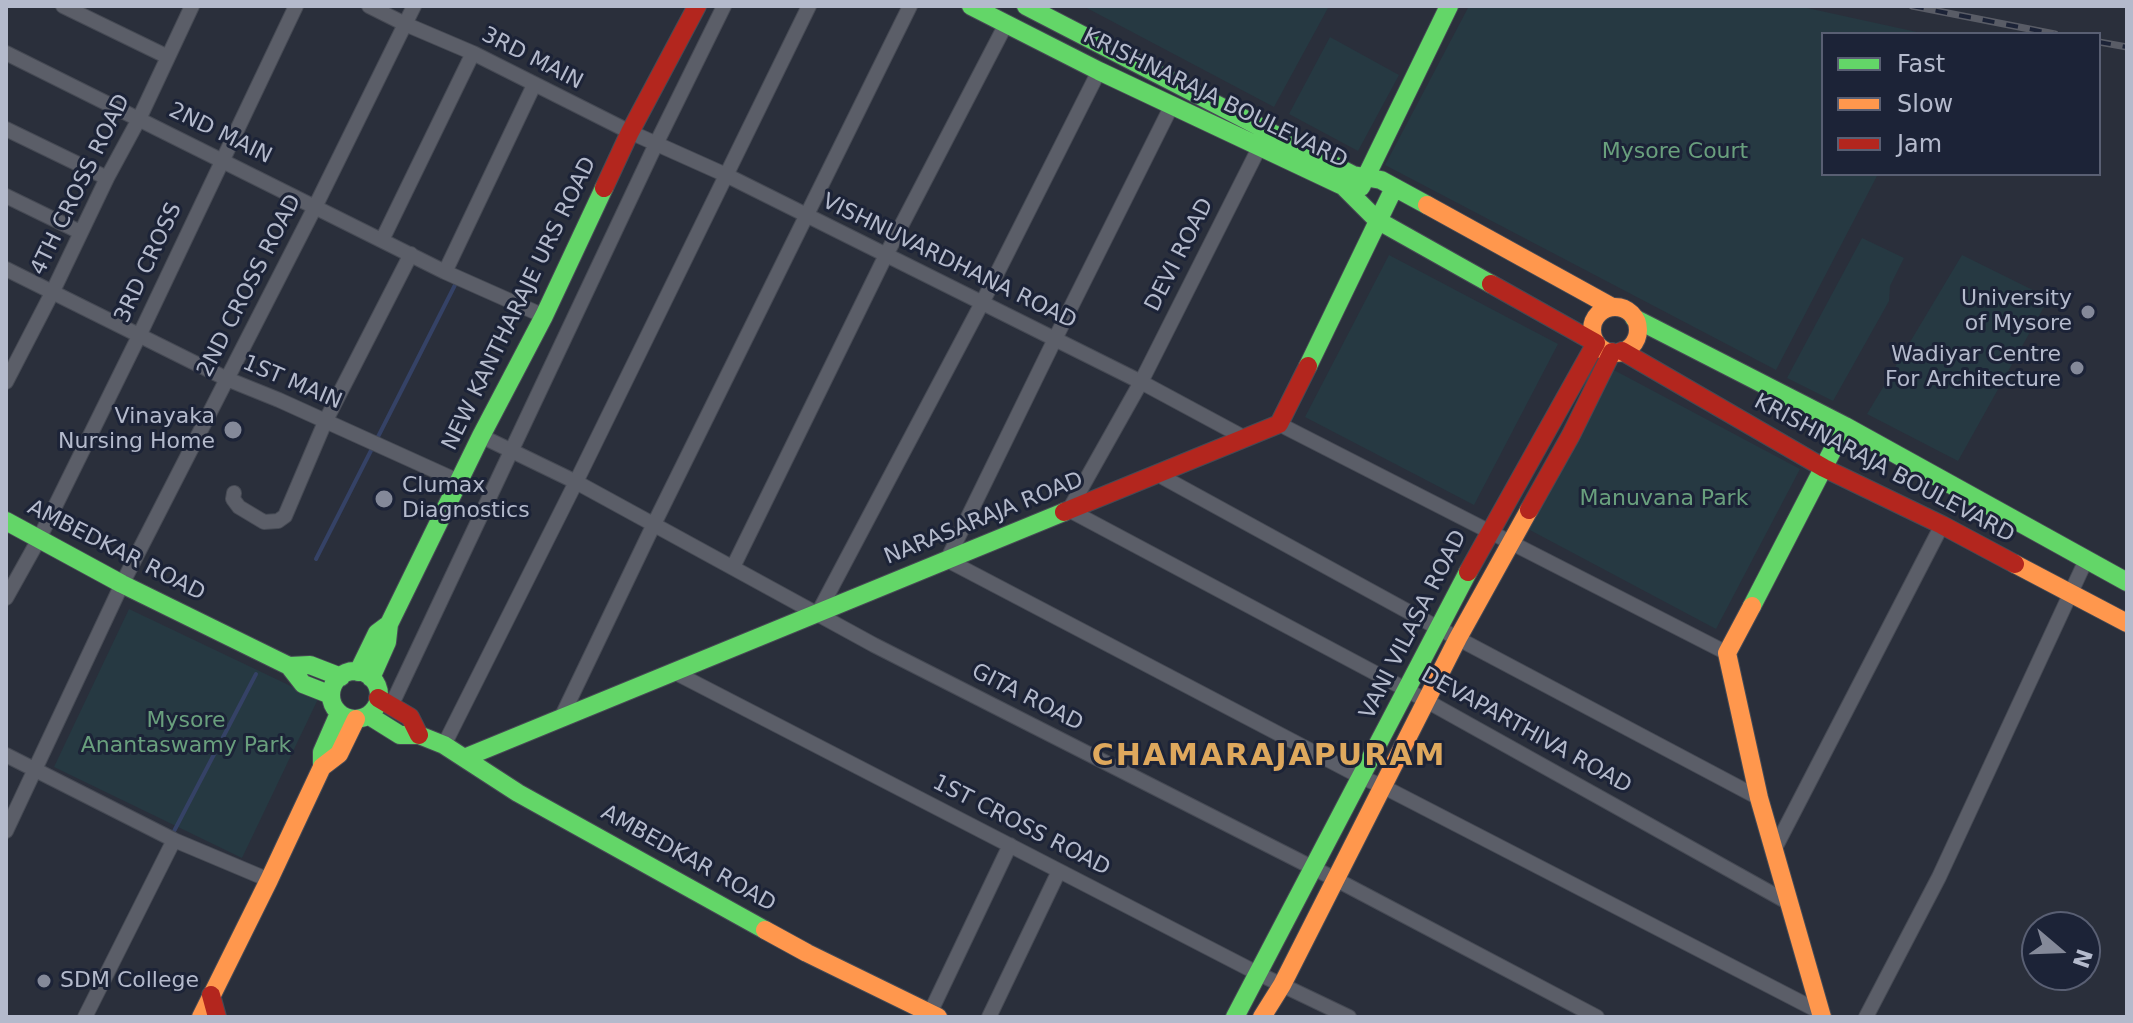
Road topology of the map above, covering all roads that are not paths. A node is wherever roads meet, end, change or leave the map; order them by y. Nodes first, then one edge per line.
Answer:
1 (63, 6) edge
2 (192, 6) edge
3 (296, 6) edge
4 (369, 6) edge
5 (414, 6) edge
6 (697, 6) edge
7 (724, 6) edge
8 (809, 6) edge
9 (910, 6) edge
10 (971, 6) edge
11 (1026, 6) edge
12 (1449, 6) edge
13 (405, 24) junction
14 (1006, 24) junction
15 (6, 53) edge
16 (473, 53) junction
17 (168, 57) junction
18 (1099, 71) junction
19 (534, 85) junction
20 (1172, 105) junction
21 (139, 119) junction
22 (6, 129) edge
23 (630, 132) junction
24 (656, 144) junction
25 (1259, 148) junction
26 (222, 160) junction
27 (726, 175) junction
28 (1365, 177) junction
29 (107, 178) junction
30 (1394, 188) junction
31 (6, 196) edge
32 (1355, 199) junction
33 (315, 207) junction
34 (806, 216) junction
35 (1377, 220) junction
36 (80, 232) junction
37 (382, 240) junction
38 (411, 254) junction
39 (886, 255) junction
40 (6, 269) edge
41 (445, 272) junction
42 (52, 293) junction
43 (982, 303) junction
44 (1612, 307) junction
45 (544, 316) junction
46 (1634, 318) junction
47 (140, 334) junction
48 (1055, 339) junction
49 (1610, 349) junction
50 (11, 361) edge
51 (227, 379) junction
52 (6, 382) edge
53 (1141, 382) junction
54 (325, 422) junction
55 (1279, 424) junction
56 (1845, 426) junction
57 (481, 436) junction
58 (1245, 438) junction
59 (511, 451) junction
60 (1824, 468) junction
61 (1157, 474) junction
62 (460, 482) junction
63 (576, 482) junction
64 (234, 493) dead end
65 (1069, 510) junction
66 (6, 521) edge
67 (654, 524) junction
68 (1942, 525) junction
69 (1489, 532) junction
70 (39, 539) junction
71 (1509, 543) junction
72 (947, 560) junction
73 (2086, 560) junction
74 (733, 567) junction
75 (2127, 582) edge
76 (122, 584) junction
77 (2071, 594) junction
78 (6, 598) edge
79 (818, 613) junction
80 (2127, 623) edge
81 (1440, 629) junction
82 (1458, 638) junction
83 (1727, 653) junction
84 (289, 666) junction
85 (674, 672) junction
86 (357, 676) junction
87 (1407, 690) junction
88 (1427, 701) junction
89 (385, 702) junction
90 (348, 710) junction
91 (561, 718) junction
92 (419, 735) junction
93 (444, 745) junction
94 (6, 755) edge
95 (464, 758) junction
96 (36, 771) junction
97 (1361, 777) junction
98 (1382, 786) junction
99 (1759, 798) junction
100 (6, 831) edge
101 (181, 842) junction
102 (1010, 845) junction
103 (1774, 850) junction
104 (1314, 869) junction
105 (1059, 871) junction
106 (1335, 879) junction
107 (269, 880) junction
108 (1789, 903) junction
109 (1259, 974) junction
110 (1282, 985) junction
111 (211, 995) junction
112 (934, 1015) edge
113 (1821, 1015) edge
114 (85, 1017) edge
115 (201, 1017) edge
116 (217, 1017) edge
117 (989, 1017) edge
118 (1235, 1017) edge
119 (1262, 1017) edge
120 (1349, 1017) edge
121 (1597, 1017) edge
122 (1866, 1017) edge

1 - 17 street
2 - 17 street, 4TH CROSS ROAD
3 - 26 street, 3RD CROSS
4 - 13 street, 3RD MAIN
5 - 13 street, 2ND CROSS ROAD
6 - 23 main road, NEW KANTHARAJE URS ROAD
7 - 24 street
8 - 27 street
9 - 34 street
10 - 14 main road, KRISHNARAJA BOULEVARD
11 - 28 main road, KRISHNARAJA BOULEVARD
12 - 28 main road
13 - 16 street, 3RD MAIN
13 - 33 street, 2ND CROSS ROAD
14 - 18 main road, KRISHNARAJA BOULEVARD
14 - 39 street
15 - 21 street, 2ND MAIN
16 - 19 street, 3RD MAIN
16 - 37 street
17 - 21 street, 4TH CROSS ROAD
18 - 20 main road, KRISHNARAJA BOULEVARD
18 - 43 street
19 - 23 street, 3RD MAIN
19 - 41 street
20 - 25 main road, KRISHNARAJA BOULEVARD
20 - 48 street
21 - 26 street, 2ND MAIN
21 - 29 street, 4TH CROSS ROAD
22 - 29 street
23 - 24 street, VISHNUVARDHANA ROAD
23 - 45 main road, NEW KANTHARAJE URS ROAD
24 - 27 street, VISHNUVARDHANA ROAD
24 - 59 street
25 - 32 main road, KRISHNARAJA BOULEVARD
25 - 53 street, DEVI ROAD
26 - 33 street, 2ND MAIN
26 - 47 street, 3RD CROSS
27 - 34 street, VISHNUVARDHANA ROAD
27 - 63 street
28 - 30 main road, KRISHNARAJA BOULEVARD
28 - 32 main road
29 - 36 street, 4TH CROSS ROAD
30 - 35 main road
30 - 44 main road, KRISHNARAJA BOULEVARD
31 - 36 street
32 - 35 main road, KRISHNARAJA BOULEVARD
33 - 37 street, 2ND MAIN
33 - 51 street, 2ND CROSS ROAD
34 - 39 street, VISHNUVARDHANA ROAD
34 - 67 street
35 - 49 main road, KRISHNARAJA BOULEVARD
35 - 55 main road
36 - 42 street, 4TH CROSS ROAD
37 - 38 street, 2ND MAIN
38 - 41 street, 2ND MAIN
38 - 54 street
39 - 43 street, VISHNUVARDHANA ROAD
39 - 74 street
40 - 42 street, 1ST MAIN
41 - 45 street, 2ND MAIN
42 - 47 street, 1ST MAIN
42 - 50 street, 4TH CROSS ROAD
43 - 48 street, VISHNUVARDHANA ROAD
43 - 79 street
44 - 46 main road
44 - 49 main road
45 - 57 main road, NEW KANTHARAJE URS ROAD
46 - 49 main road
46 - 56 main road, KRISHNARAJA BOULEVARD
47 - 51 street, 1ST MAIN
47 - 70 street, 3RD CROSS
48 - 53 street, VISHNUVARDHANA ROAD
48 - 72 street
49 - 60 main road, KRISHNARAJA BOULEVARD
49 - 69 main road, VANI VILASA ROAD
49 - 71 main road, VANI VILASA ROAD
50 - 52 street, 4TH CROSS ROAD
51 - 54 street, 1ST MAIN
51 - 76 street, 2ND CROSS ROAD
53 - 58 street, VISHNUVARDHANA ROAD
53 - 65 street, DEVI ROAD
54 - 62 street, 1ST MAIN
54 - 64 street
55 - 58 main road, NARASARAJA ROAD
55 - 69 street
56 - 60 main road
56 - 73 main road, KRISHNARAJA BOULEVARD
57 - 59 street, GITA ROAD
57 - 62 main road, NEW KANTHARAJE URS ROAD
58 - 61 main road, NARASARAJA ROAD
59 - 63 street, GITA ROAD
59 - 89 street
60 - 68 main road, KRISHNARAJA BOULEVARD
60 - 83 main road
61 - 65 main road, NARASARAJA ROAD
61 - 81 street
62 - 86 main road, NEW KANTHARAJE URS ROAD
63 - 67 street, GITA ROAD
63 - 93 street
65 - 72 main road, NARASARAJA ROAD
65 - 87 street, DEVAPARTHIVA ROAD
66 - 70 main road, AMBEDKAR ROAD
67 - 74 street, GITA ROAD
67 - 91 street
68 - 77 main road, KRISHNARAJA BOULEVARD
68 - 103 street
69 - 71 street
69 - 81 main road, VANI VILASA ROAD
70 - 76 main road, AMBEDKAR ROAD
70 - 78 street, 3RD CROSS
71 - 82 main road, VANI VILASA ROAD
71 - 83 street
72 - 79 main road, NARASARAJA ROAD
72 - 97 street
73 - 75 main road, KRISHNARAJA BOULEVARD
73 - 77 street
74 - 79 street, GITA ROAD
76 - 84 main road, AMBEDKAR ROAD
76 - 96 street, 2ND CROSS ROAD
77 - 80 main road, KRISHNARAJA BOULEVARD
77 - 122 street
79 - 85 main road, NARASARAJA ROAD
79 - 104 street, GITA ROAD
81 - 82 street
81 - 87 main road, VANI VILASA ROAD
82 - 88 main road, VANI VILASA ROAD
82 - 99 street
83 - 99 main road
84 - 86 main road, AMBEDKAR ROAD
84 - 90 main road, AMBEDKAR ROAD
85 - 91 main road, NARASARAJA ROAD
85 - 102 street, 1ST CROSS ROAD
86 - 89 main road
86 - 90 main road, NEW KANTHARAJE URS ROAD
87 - 88 street, DEVAPARTHIVA ROAD
87 - 97 main road, VANI VILASA ROAD
88 - 98 main road, VANI VILASA ROAD
88 - 108 street, DEVAPARTHIVA ROAD
89 - 90 main road
89 - 92 main road, AMBEDKAR ROAD
90 - 92 main road, AMBEDKAR ROAD
90 - 107 main road
91 - 95 main road, NARASARAJA ROAD
92 - 93 main road, AMBEDKAR ROAD
93 - 95 main road, AMBEDKAR ROAD
94 - 96 street
95 - 112 main road, AMBEDKAR ROAD
96 - 100 street, 2ND CROSS ROAD
96 - 101 street
97 - 98 street
97 - 104 main road, VANI VILASA ROAD
98 - 106 main road, VANI VILASA ROAD
98 - 113 street
99 - 103 main road
101 - 107 street
101 - 114 street
102 - 105 street, 1ST CROSS ROAD
102 - 112 street
103 - 108 main road
104 - 106 street, GITA ROAD
104 - 109 main road, VANI VILASA ROAD
105 - 109 street, 1ST CROSS ROAD
105 - 117 street
106 - 110 main road, VANI VILASA ROAD
106 - 121 street, GITA ROAD
107 - 111 main road
108 - 113 main road
109 - 110 street, 1ST CROSS ROAD
109 - 118 main road, VANI VILASA ROAD
110 - 119 main road, VANI VILASA ROAD
110 - 120 street, 1ST CROSS ROAD
111 - 115 main road
111 - 116 main road

